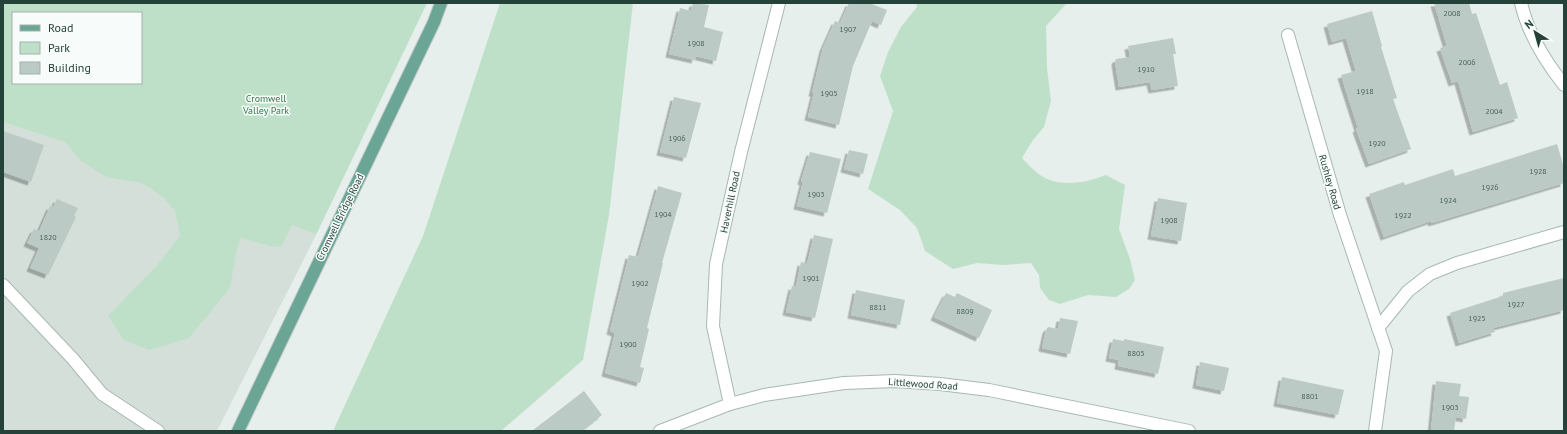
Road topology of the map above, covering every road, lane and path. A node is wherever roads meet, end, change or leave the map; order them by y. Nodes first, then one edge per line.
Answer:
1 (441, 3) edge
2 (779, 3) edge
3 (1521, 3) edge
4 (1288, 35) dead end
5 (1564, 85) edge
6 (1564, 232) edge
7 (3, 285) edge
8 (1378, 328) junction
9 (730, 404) junction
10 (158, 431) edge
11 (238, 431) edge
12 (660, 431) edge
13 (1189, 431) edge
14 (1375, 431) edge

1 - 11 main road, Cromwell Bridge Road
2 - 9 street, Haverhill Road
3 - 5 street
4 - 8 street, Rushley Road
6 - 8 street
7 - 10 street
8 - 14 street, Rushley Road
9 - 12 street, Littlewood Road
9 - 13 street, Littlewood Road

